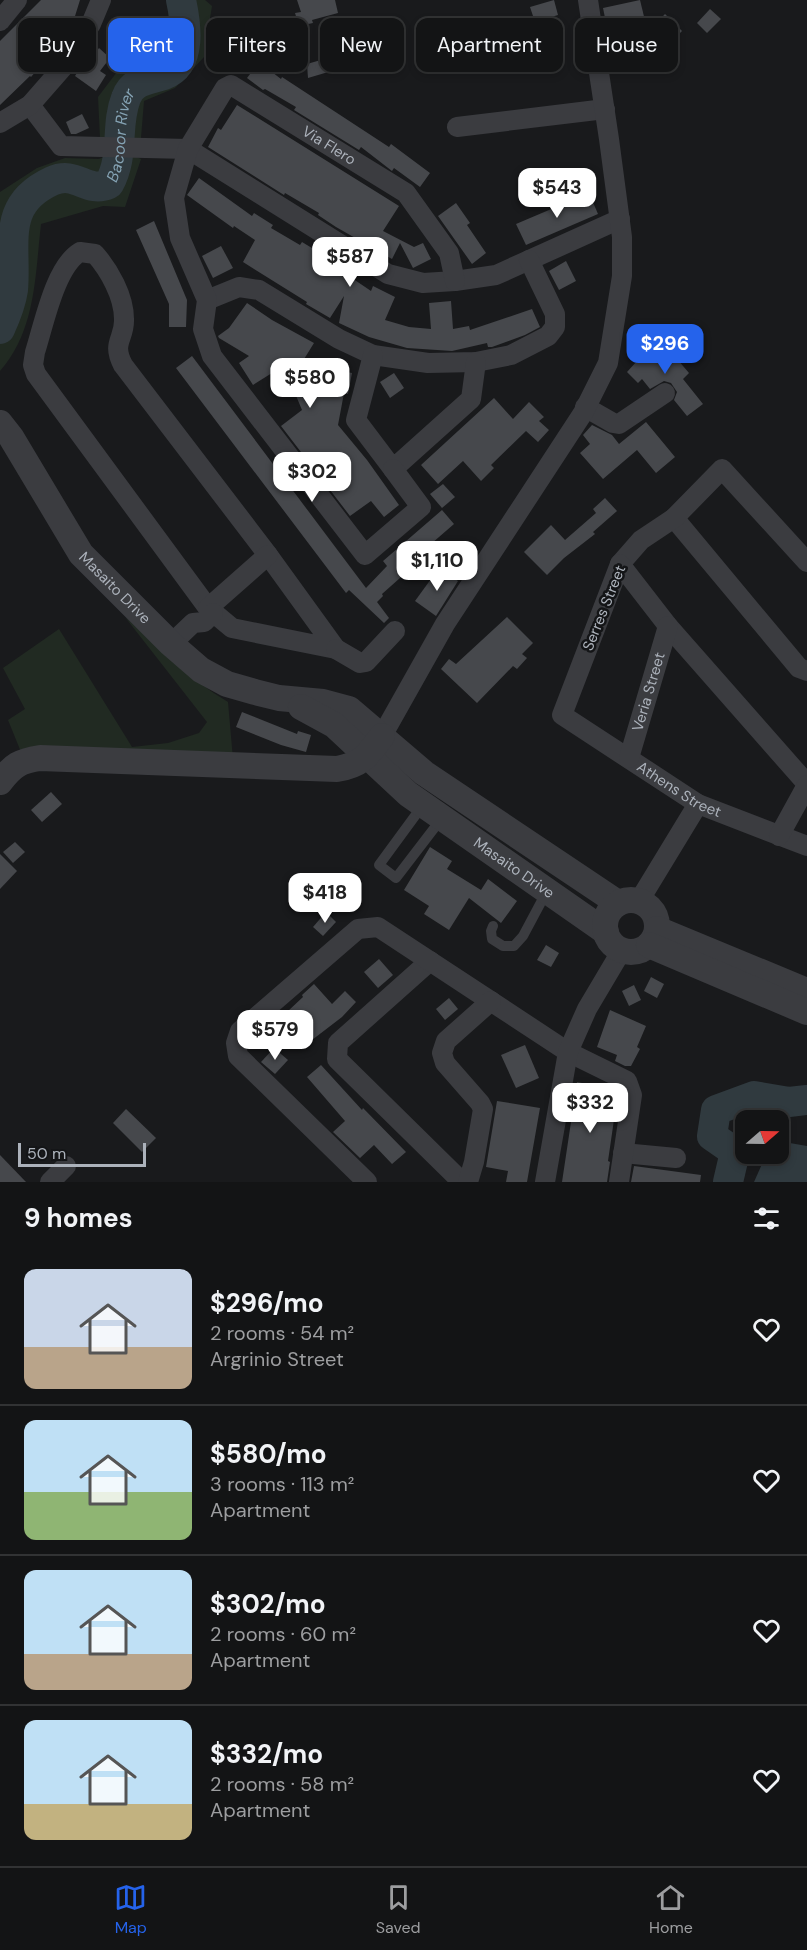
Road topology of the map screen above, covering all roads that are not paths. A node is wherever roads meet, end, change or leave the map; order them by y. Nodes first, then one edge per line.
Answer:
1 (17, 0) edge
2 (101, 0) edge
3 (588, 0) edge
4 (0, 21) edge
5 (30, 105) junction
6 (605, 109) junction
7 (0, 123) edge
8 (457, 127) dead end
9 (188, 149) junction
10 (620, 219) junction
11 (529, 260) junction
12 (455, 281) junction
13 (207, 300) junction
14 (373, 355) junction
15 (476, 362) junction
16 (665, 393) dead end
17 (585, 407) junction
18 (0, 423) edge
19 (393, 469) junction
20 (674, 518) junction
21 (268, 555) junction
22 (807, 562) edge
23 (620, 564) junction
24 (209, 608) junction
25 (668, 626) junction
26 (395, 631) dead end
27 (171, 644) junction
28 (336, 649) junction
29 (807, 671) edge
30 (562, 715) joint
31 (375, 746) junction
32 (629, 758) junction
33 (0, 782) edge
34 (807, 785) edge
35 (698, 804) junction
36 (433, 811) junction
37 (779, 836) junction
38 (807, 846) edge
39 (547, 891) junction
40 (629, 902) junction
41 (493, 926) dead end
42 (653, 937) junction
43 (614, 941) junction
44 (430, 961) junction
45 (807, 991) edge
46 (492, 1001) junction
47 (807, 1012) edge
48 (568, 1052) junction
49 (623, 1153) junction
50 (676, 1158) dead end
51 (66, 1166) dead end
52 (50, 1182) edge
53 (367, 1182) edge
54 (462, 1182) edge
55 (468, 1182) edge
56 (545, 1182) edge
57 (619, 1182) edge

1 - 4 street
2 - 5 street
3 - 6 street
5 - 7 street
5 - 9 street
6 - 8 street
6 - 10 street
9 - 12 street
9 - 12 street, Via Flero
9 - 13 street
10 - 11 street
10 - 17 street
11 - 12 street
11 - 15 street
13 - 14 street
13 - 19 street
14 - 15 street
14 - 19 street
15 - 19 street
16 - 17 street
17 - 31 street
18 - 27 street, Masaito Drive
20 - 22 street, Serres Street
20 - 23 street, Serres Street
20 - 29 street
21 - 24 street
21 - 24 street
21 - 28 street
23 - 25 street
23 - 30 street, Serres Street
24 - 27 street
24 - 28 street
25 - 32 street, Veria Street
25 - 34 street
26 - 28 street
27 - 31 street, Masaito Drive
30 - 32 street, Athens Street
31 - 33 street
31 - 36 street, Masaito Drive
31 - 40 street, Masaito Drive
32 - 35 street, Athens Street
34 - 37 street
35 - 37 street, Athens Street
35 - 40 street
36 - 36 lane
36 - 39 street, Masaito Drive
37 - 38 street, Athens Street
39 - 41 lane
39 - 43 street, Masaito Drive
40 - 42 street
40 - 43 street
42 - 43 street
42 - 45 street
42 - 47 street
43 - 48 street
44 - 46 street
44 - 53 street
44 - 54 street
46 - 48 street
46 - 55 street
48 - 49 street
48 - 56 street
49 - 50 street
49 - 57 street
51 - 52 street

